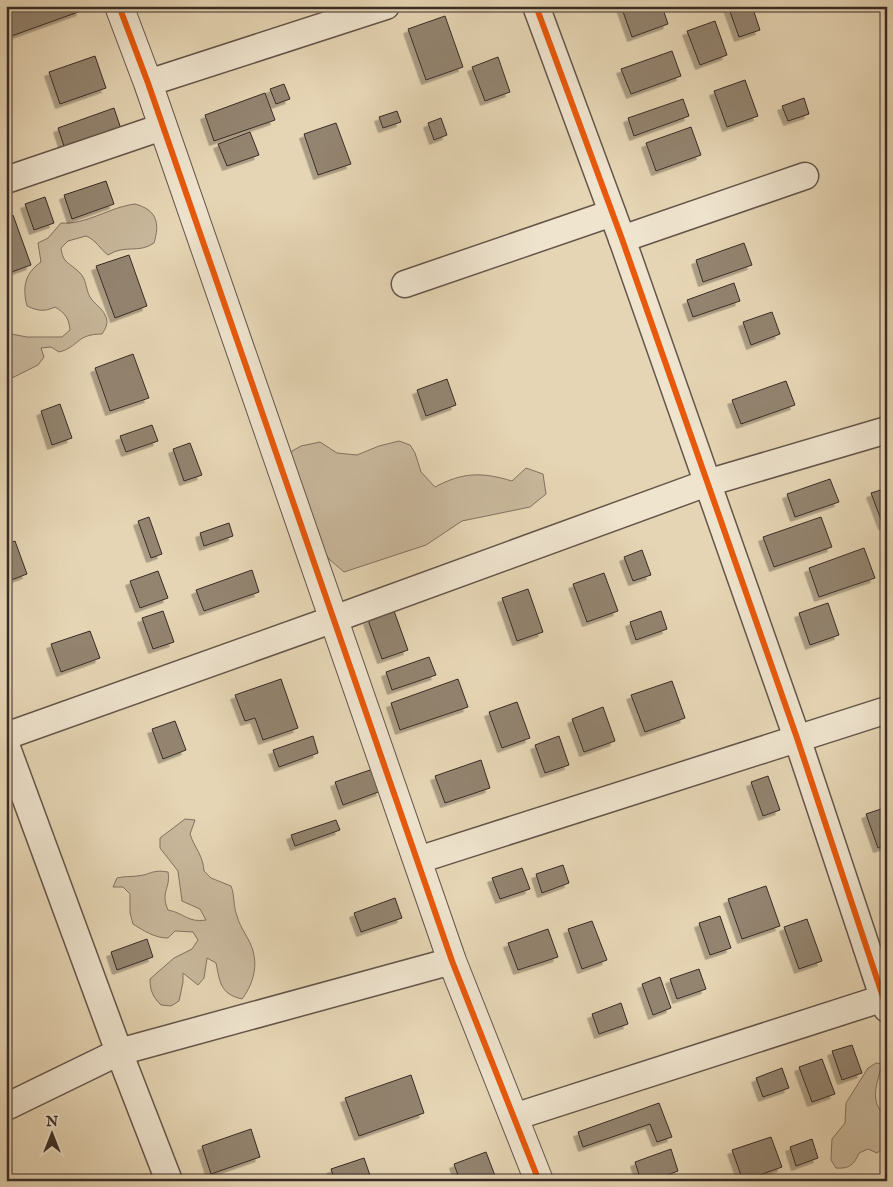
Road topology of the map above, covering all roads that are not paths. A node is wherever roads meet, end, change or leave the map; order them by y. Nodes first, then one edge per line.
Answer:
1 (119, 6) edge
2 (386, 6) edge
3 (536, 6) edge
4 (148, 83) junction
5 (162, 127) junction
6 (805, 176) dead end
7 (6, 180) edge
8 (612, 213) junction
9 (622, 239) junction
10 (405, 284) dead end
11 (887, 430) edge
12 (707, 483) junction
13 (334, 619) junction
14 (887, 710) edge
15 (6, 736) edge
16 (797, 738) junction
17 (6, 745) edge
18 (418, 860) junction
19 (452, 961) junction
20 (885, 1002) edge
21 (119, 1052) junction
22 (6, 1107) edge
23 (514, 1117) junction
24 (169, 1181) edge
25 (540, 1181) edge

1 - 4 street
2 - 4 street
3 - 8 street
4 - 5 street
5 - 7 street
5 - 13 street
6 - 9 street
8 - 9 street
8 - 10 street
9 - 12 street
11 - 12 street
12 - 13 street
12 - 16 street
13 - 15 street
13 - 18 street
14 - 16 street
16 - 18 street
16 - 20 street
17 - 21 street
18 - 19 street
19 - 21 street
19 - 23 street
20 - 23 street
21 - 22 street
21 - 24 street
23 - 25 street

